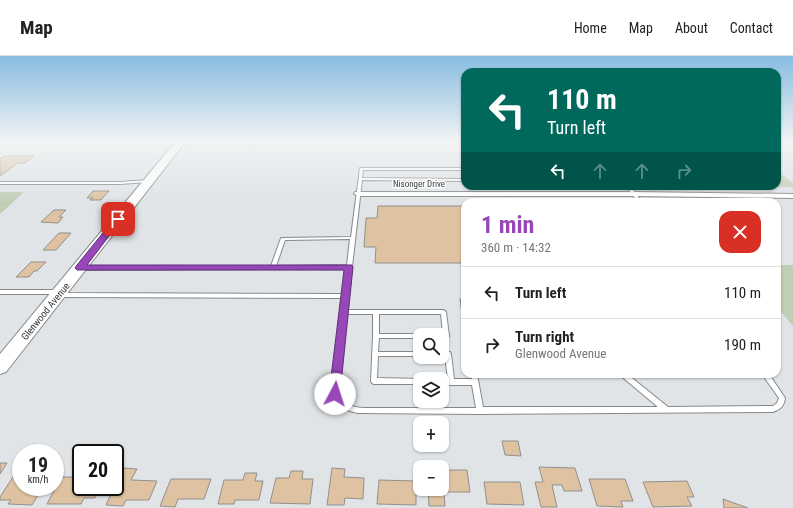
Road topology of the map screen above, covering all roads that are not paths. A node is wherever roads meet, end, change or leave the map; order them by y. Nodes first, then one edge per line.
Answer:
1 (164, 162) edge
2 (461, 169) edge
3 (360, 180) junction
4 (461, 180) edge
5 (149, 181) junction
6 (0, 183) edge
7 (631, 190) edge
8 (358, 194) junction
9 (634, 194) junction
10 (793, 196) edge
11 (637, 198) edge
12 (352, 238) junction
13 (273, 267) junction
14 (349, 267) junction
15 (80, 268) junction
16 (0, 292) edge
17 (59, 294) junction
18 (346, 296) junction
19 (344, 312) junction
20 (376, 312) junction
21 (445, 328) edge
22 (376, 336) junction
23 (413, 336) edge
24 (375, 354) junction
25 (413, 354) edge
26 (449, 363) edge
27 (0, 368) edge
28 (474, 378) edge
29 (628, 378) edge
30 (769, 378) edge
31 (413, 381) edge
32 (451, 382) joint
33 (475, 382) junction
34 (668, 410) junction
35 (480, 411) junction

1 - 5 street, Glenwood Avenue
2 - 3 lane
3 - 4 lane
3 - 8 lane
5 - 6 lane
5 - 15 street, Glenwood Avenue
7 - 9 lane
8 - 9 street, Nisonger Drive
8 - 12 lane
9 - 10 street, Nisonger Drive
9 - 11 lane
12 - 13 lane
12 - 14 lane
13 - 14 lane
13 - 15 lane
14 - 18 lane
15 - 17 street, Glenwood Avenue
16 - 17 lane
17 - 18 lane
17 - 27 street, Glenwood Avenue
18 - 19 lane
19 - 20 lane
19 - 35 lane
20 - 21 lane
20 - 22 lane
22 - 23 lane
22 - 24 lane
24 - 25 lane
24 - 31 lane
26 - 32 lane
28 - 33 lane
29 - 34 lane
30 - 34 lane
32 - 33 lane
33 - 35 lane
34 - 35 lane

